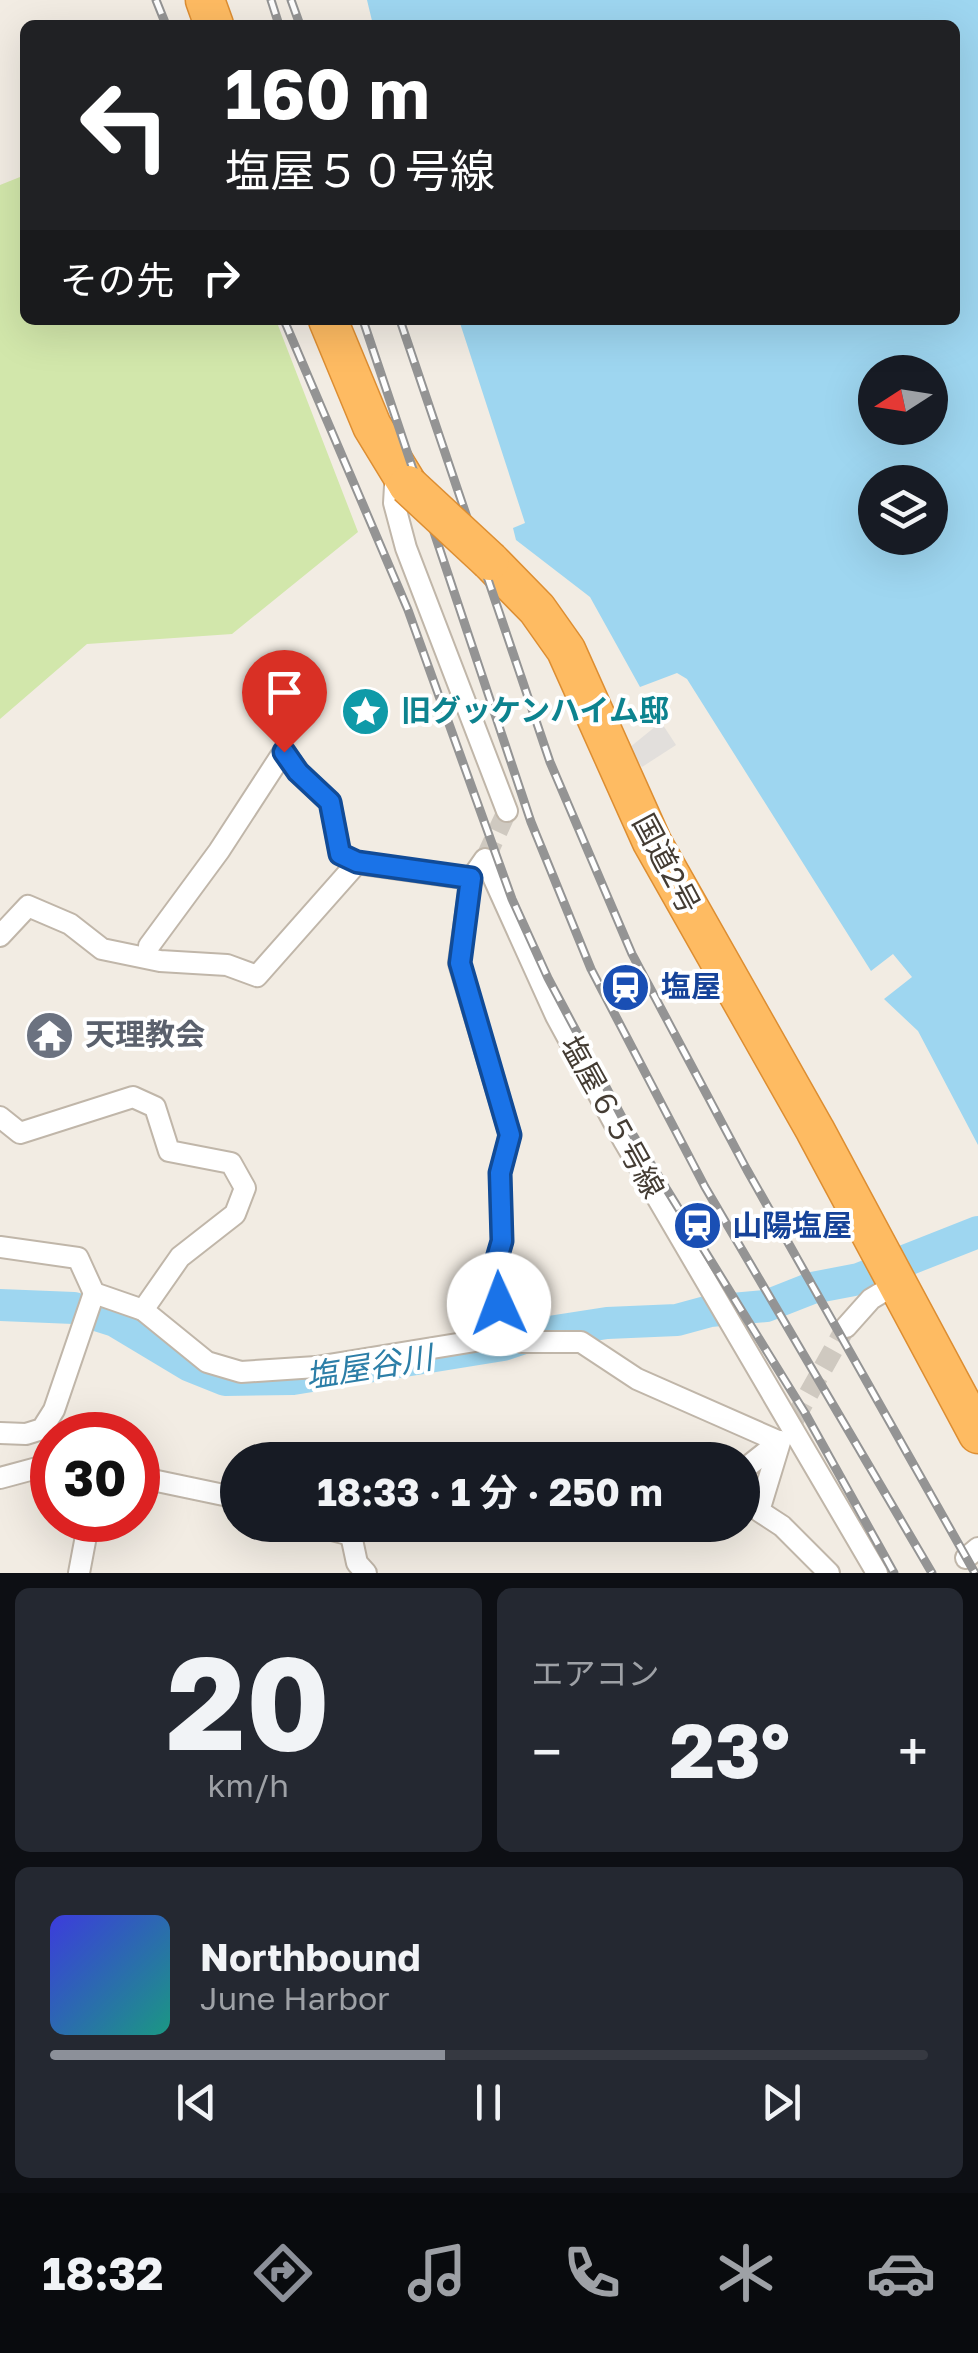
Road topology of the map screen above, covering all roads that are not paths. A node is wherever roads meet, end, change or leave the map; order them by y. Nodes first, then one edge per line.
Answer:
1 (330, 325) edge
2 (402, 476) junction
3 (507, 811) dead end
4 (357, 862) junction
5 (471, 878) junction
6 (0, 936) edge
7 (149, 946) dead end
8 (0, 1116) edge
9 (0, 1248) edge
10 (890, 1273) junction
11 (93, 1297) junction
12 (144, 1310) junction
13 (846, 1328) tunnel mouth
14 (513, 1339) junction
15 (788, 1430) junction
16 (0, 1433) edge
17 (978, 1434) edge
18 (760, 1454) edge
19 (30, 1470) edge
20 (0, 1478) edge
21 (160, 1482) edge
22 (220, 1494) edge
23 (85, 1542) edge
24 (358, 1542) edge
25 (79, 1573) edge
26 (366, 1573) edge
27 (830, 1573) edge
28 (877, 1573) edge

1 - 2 highway, 国道2号
2 - 3 street
2 - 10 highway, 国道2号, bridge
4 - 5 street
4 - 6 street
4 - 7 street
5 - 14 street
5 - 15 street, 塩屋６５号線
8 - 12 street
9 - 11 street
10 - 13 street
10 - 17 highway, 国道2号
11 - 12 street
11 - 16 street
12 - 14 street
14 - 15 street
15 - 18 street
15 - 27 street
15 - 28 street, 塩屋６５号線
19 - 20 street
21 - 22 street
23 - 25 street
24 - 26 street

